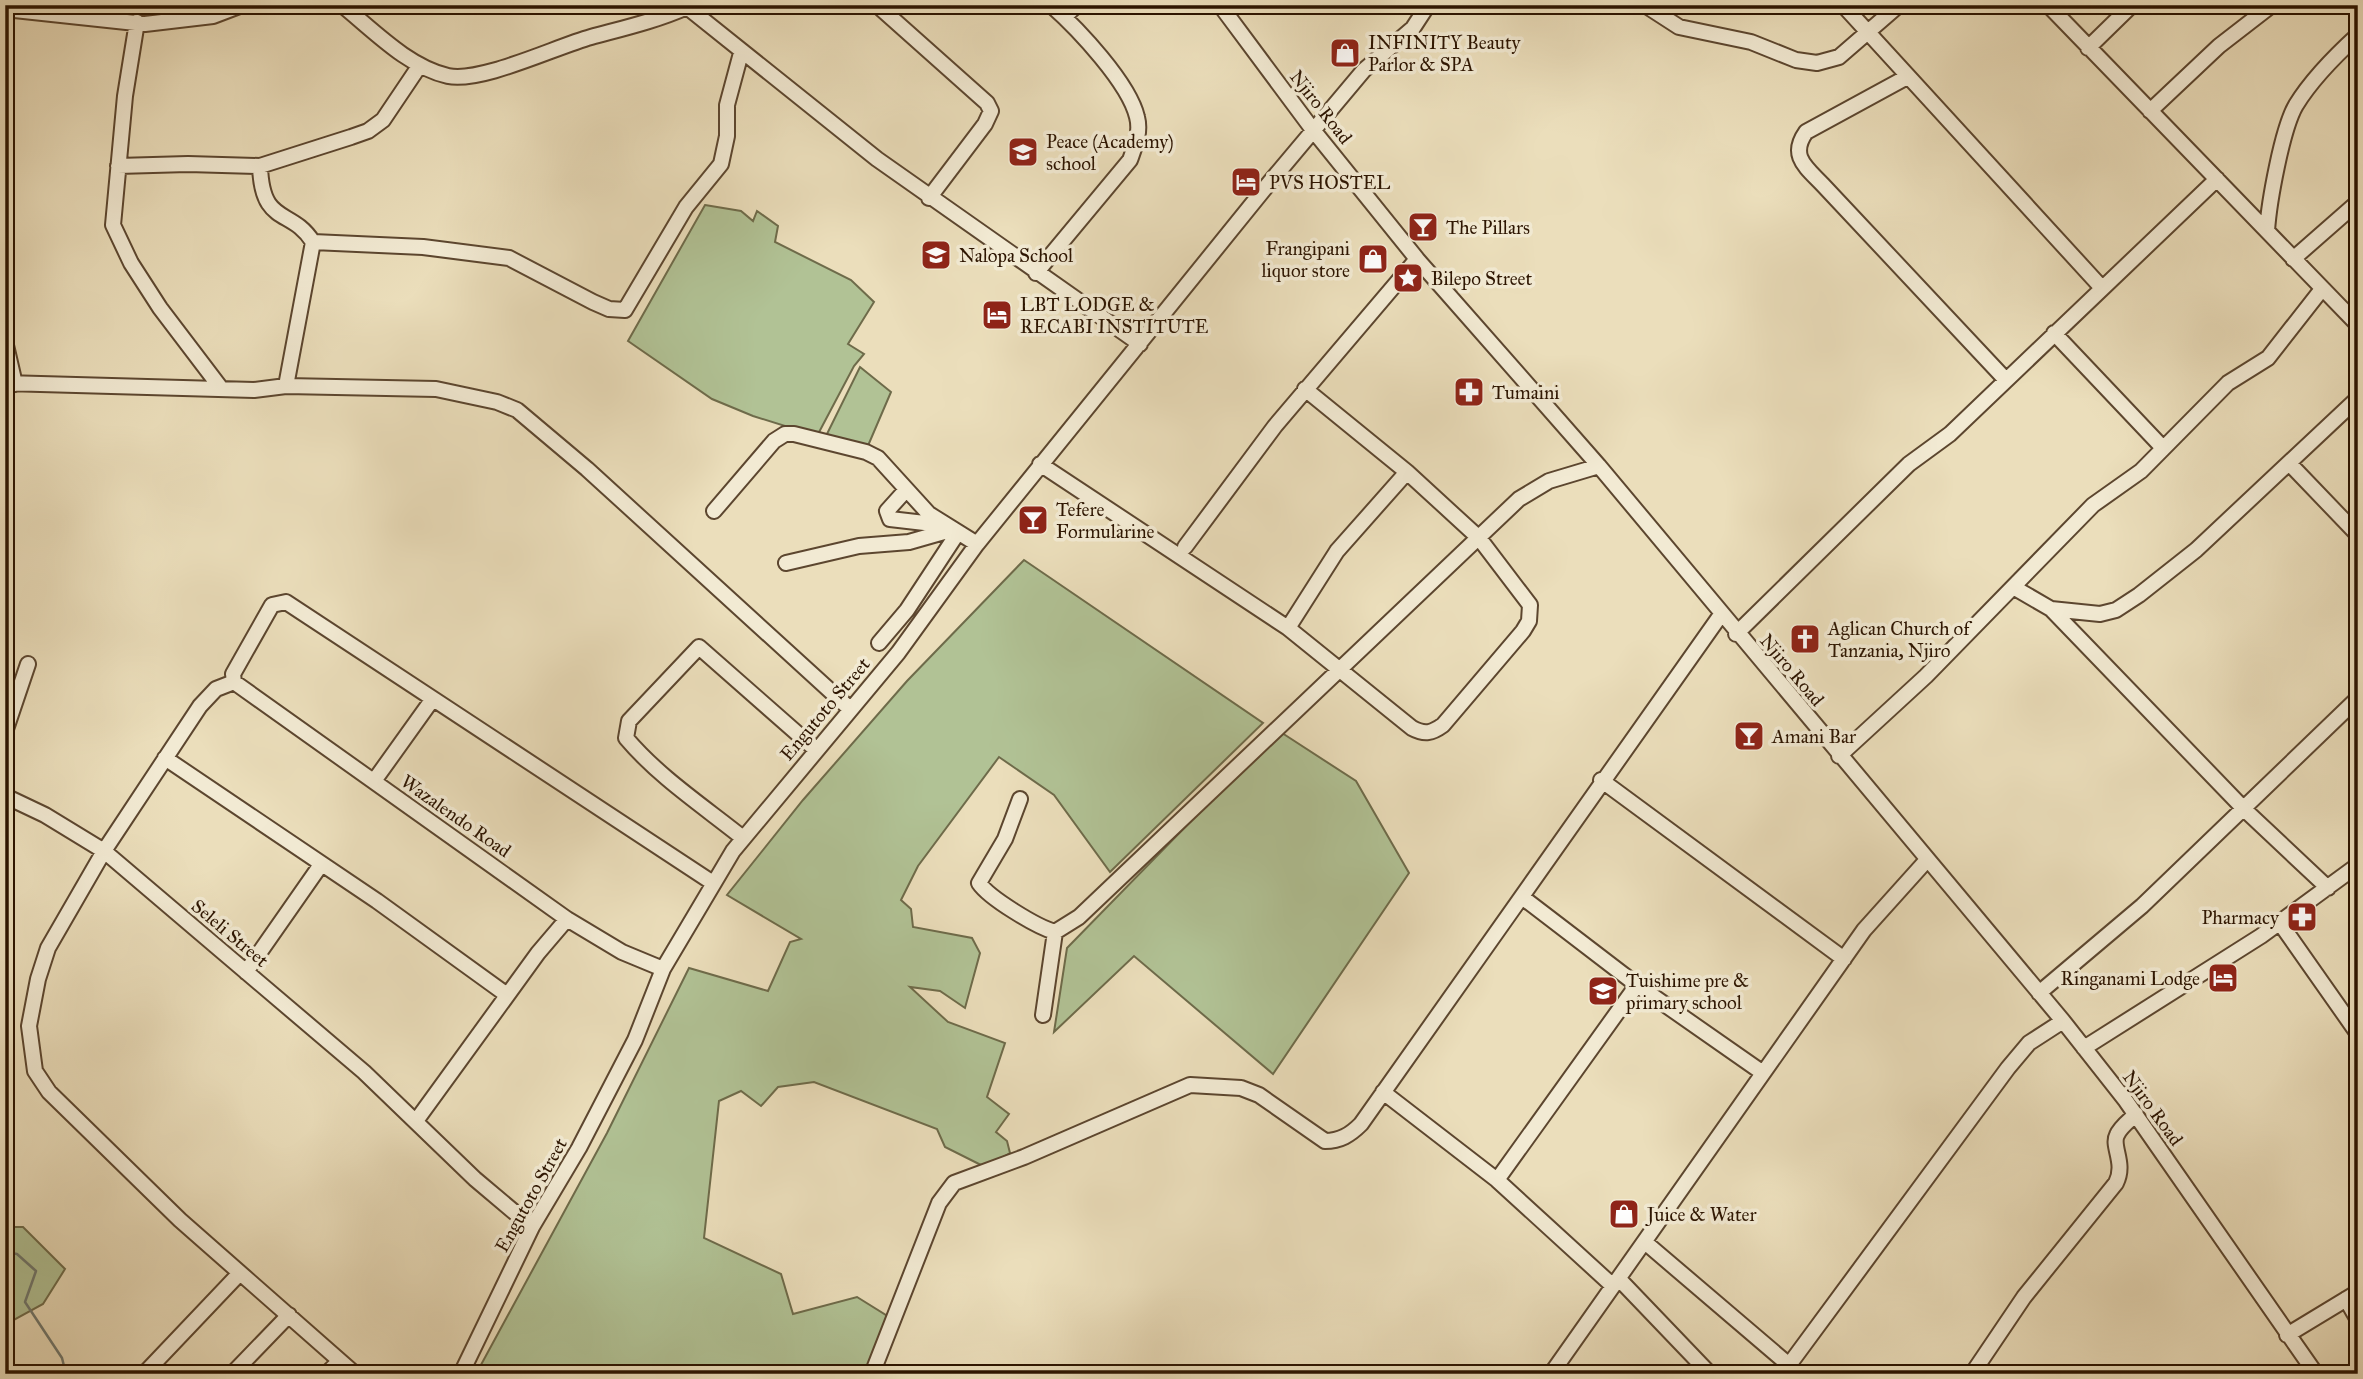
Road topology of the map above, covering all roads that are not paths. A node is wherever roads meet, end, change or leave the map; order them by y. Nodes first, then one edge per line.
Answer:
1 (242, 5) edge
2 (342, 5) edge
3 (877, 5) edge
4 (1051, 5) edge
5 (1077, 5) edge
6 (1220, 5) edge
7 (1428, 5) edge
8 (1645, 5) edge
9 (1843, 5) edge
10 (1899, 5) edge
11 (2048, 5) edge
12 (2132, 5) edge
13 (2272, 5) edge
14 (687, 6) edge
15 (5, 9) edge
16 (1064, 17) junction
17 (137, 22) junction
18 (1867, 34) junction
19 (2358, 35) edge
20 (2088, 48) junction
21 (741, 53) junction
22 (420, 65) junction
23 (1907, 77) junction
24 (2150, 111) junction
25 (1313, 130) junction
26 (118, 166) junction
27 (260, 166) junction
28 (2217, 180) junction
29 (929, 198) junction
30 (2358, 202) edge
31 (2267, 231) junction
32 (313, 242) junction
33 (1417, 260) junction
34 (2293, 260) junction
35 (1036, 273) junction
36 (2102, 288) junction
37 (2322, 289) junction
38 (2358, 325) edge
39 (2054, 333) junction
40 (5, 341) edge
41 (1140, 344) junction
42 (2005, 379) junction
43 (10, 384) edge
44 (286, 386) junction
45 (220, 387) junction
46 (1305, 389) junction
47 (2358, 398) edge
48 (2163, 449) junction
49 (2289, 463) junction
50 (1040, 464) junction
51 (1599, 466) junction
52 (1407, 472) junction
53 (905, 491) junction
54 (715, 511) dead end
55 (950, 530) junction
56 (2358, 535) edge
57 (1479, 538) junction
58 (976, 544) junction
59 (1185, 547) dead end
60 (786, 563) dead end
61 (2013, 587) junction
62 (2051, 609) junction
63 (1720, 615) junction
64 (1288, 628) junction
65 (1736, 634) junction
66 (880, 643) dead end
67 (29, 664) dead end
68 (1339, 670) junction
69 (234, 682) junction
70 (2358, 698) edge
71 (432, 700) junction
72 (849, 708) junction
73 (5, 732) edge
74 (815, 750) junction
75 (1839, 756) junction
76 (165, 758) junction
77 (1601, 780) junction
78 (374, 781) junction
79 (5, 796) edge
80 (1020, 799) dead end
81 (2245, 810) junction
82 (743, 838) junction
83 (104, 851) junction
84 (1926, 861) junction
85 (2358, 865) edge
86 (320, 866) junction
87 (713, 883) junction
88 (2328, 888) junction
89 (1522, 897) junction
90 (567, 919) junction
91 (2280, 923) junction
92 (1055, 932) junction
93 (1844, 959) junction
94 (663, 969) junction
95 (246, 972) junction
96 (1637, 985) junction
97 (2039, 993) junction
98 (507, 995) junction
99 (1043, 1014) dead end
100 (2063, 1021) junction
101 (2358, 1034) edge
102 (2084, 1048) junction
103 (1763, 1073) junction
104 (1383, 1092) junction
105 (2136, 1114) junction
106 (416, 1121) junction
107 (1496, 1180) junction
108 (532, 1227) junction
109 (1646, 1243) junction
110 (239, 1274) junction
111 (1616, 1282) junction
112 (2352, 1296) edge
113 (289, 1315) junction
114 (2358, 1320) edge
115 (2287, 1335) junction
116 (340, 1360) junction
117 (1789, 1369) edge
118 (144, 1374) edge
119 (232, 1374) edge
120 (326, 1374) edge
121 (355, 1374) edge
122 (461, 1374) edge
123 (872, 1374) edge
124 (1551, 1374) edge
125 (1710, 1374) edge
126 (1972, 1374) edge
127 (2316, 1374) edge

1 - 17 street
2 - 22 street
3 - 29 street
4 - 16 street
5 - 16 street
6 - 25 street, Njiro Road
7 - 25 street, Engutoto Street
8 - 18 street
9 - 18 street
10 - 18 street
11 - 20 street
12 - 20 street
13 - 24 street
14 - 21 street
14 - 22 street
15 - 17 street
16 - 35 street
17 - 26 street
18 - 23 street
19 - 31 street
20 - 24 street
21 - 29 street
21 - 32 street
22 - 27 street
23 - 36 street
23 - 42 street
24 - 28 street
25 - 33 street, Njiro Road
25 - 41 street, Engutoto Street
26 - 27 street
26 - 45 street
27 - 32 street
28 - 31 street
28 - 36 street
29 - 35 street
30 - 34 street
31 - 34 street
32 - 44 street
33 - 46 street
33 - 51 street, Njiro Road
34 - 37 street
35 - 41 street
36 - 39 street
37 - 38 street
37 - 48 street
39 - 42 street
39 - 48 street
40 - 43 street
41 - 50 street, Engutoto Street
42 - 65 street
43 - 45 street
44 - 45 street
44 - 72 street
46 - 52 street
46 - 59 street
47 - 49 street
48 - 61 street
49 - 56 street
49 - 62 street
50 - 58 street, Engutoto Street
50 - 64 street
51 - 57 street
51 - 63 street, Njiro Road
52 - 57 street
52 - 64 street
53 - 54 street
53 - 55 street
53 - 55 street
55 - 58 street
55 - 60 street
55 - 66 street
57 - 68 street
57 - 68 street
58 - 72 street, Engutoto Street
61 - 62 street
61 - 75 street
62 - 81 street
63 - 65 street, Njiro Road
63 - 77 street
64 - 68 street
65 - 75 street, Njiro Road
67 - 73 street
68 - 92 street
69 - 71 street
69 - 76 street
69 - 78 street, Wazalendo Road
70 - 81 street
71 - 78 street
71 - 87 street
72 - 74 street, Engutoto Street
74 - 82 street, Engutoto Street
74 - 82 street
75 - 84 street, Njiro Road
76 - 83 street
76 - 86 street
77 - 89 street
77 - 93 street
78 - 90 street, Wazalendo Road
79 - 83 street, Seleli Street
80 - 92 street
81 - 88 street
81 - 97 street
82 - 87 street, Engutoto Street
83 - 95 street, Seleli Street
83 - 110 street
84 - 93 street
84 - 97 street, Njiro Road
85 - 88 street
86 - 95 street
86 - 98 street
87 - 94 street, Engutoto Street
88 - 91 street
89 - 96 street
89 - 104 street
90 - 94 street, Wazalendo Road
90 - 98 street
91 - 101 street
91 - 102 street
92 - 99 street
93 - 103 street
94 - 108 street, Engutoto Street
95 - 106 street, Seleli Street
96 - 103 street
96 - 107 street
97 - 100 street, Njiro Road
98 - 106 street
100 - 102 street, Njiro Road
100 - 117 street
102 - 105 street, Njiro Road
103 - 109 street
104 - 107 street
104 - 123 street
105 - 115 street, Njiro Road
105 - 126 street
106 - 108 street, Seleli Street
107 - 111 street
108 - 122 street, Engutoto Street
109 - 111 street
109 - 117 street
110 - 113 street
110 - 118 street
111 - 124 street
111 - 125 street
112 - 114 street
112 - 115 street
113 - 116 street
113 - 119 street
115 - 127 street, Njiro Road
116 - 120 street
116 - 121 street

